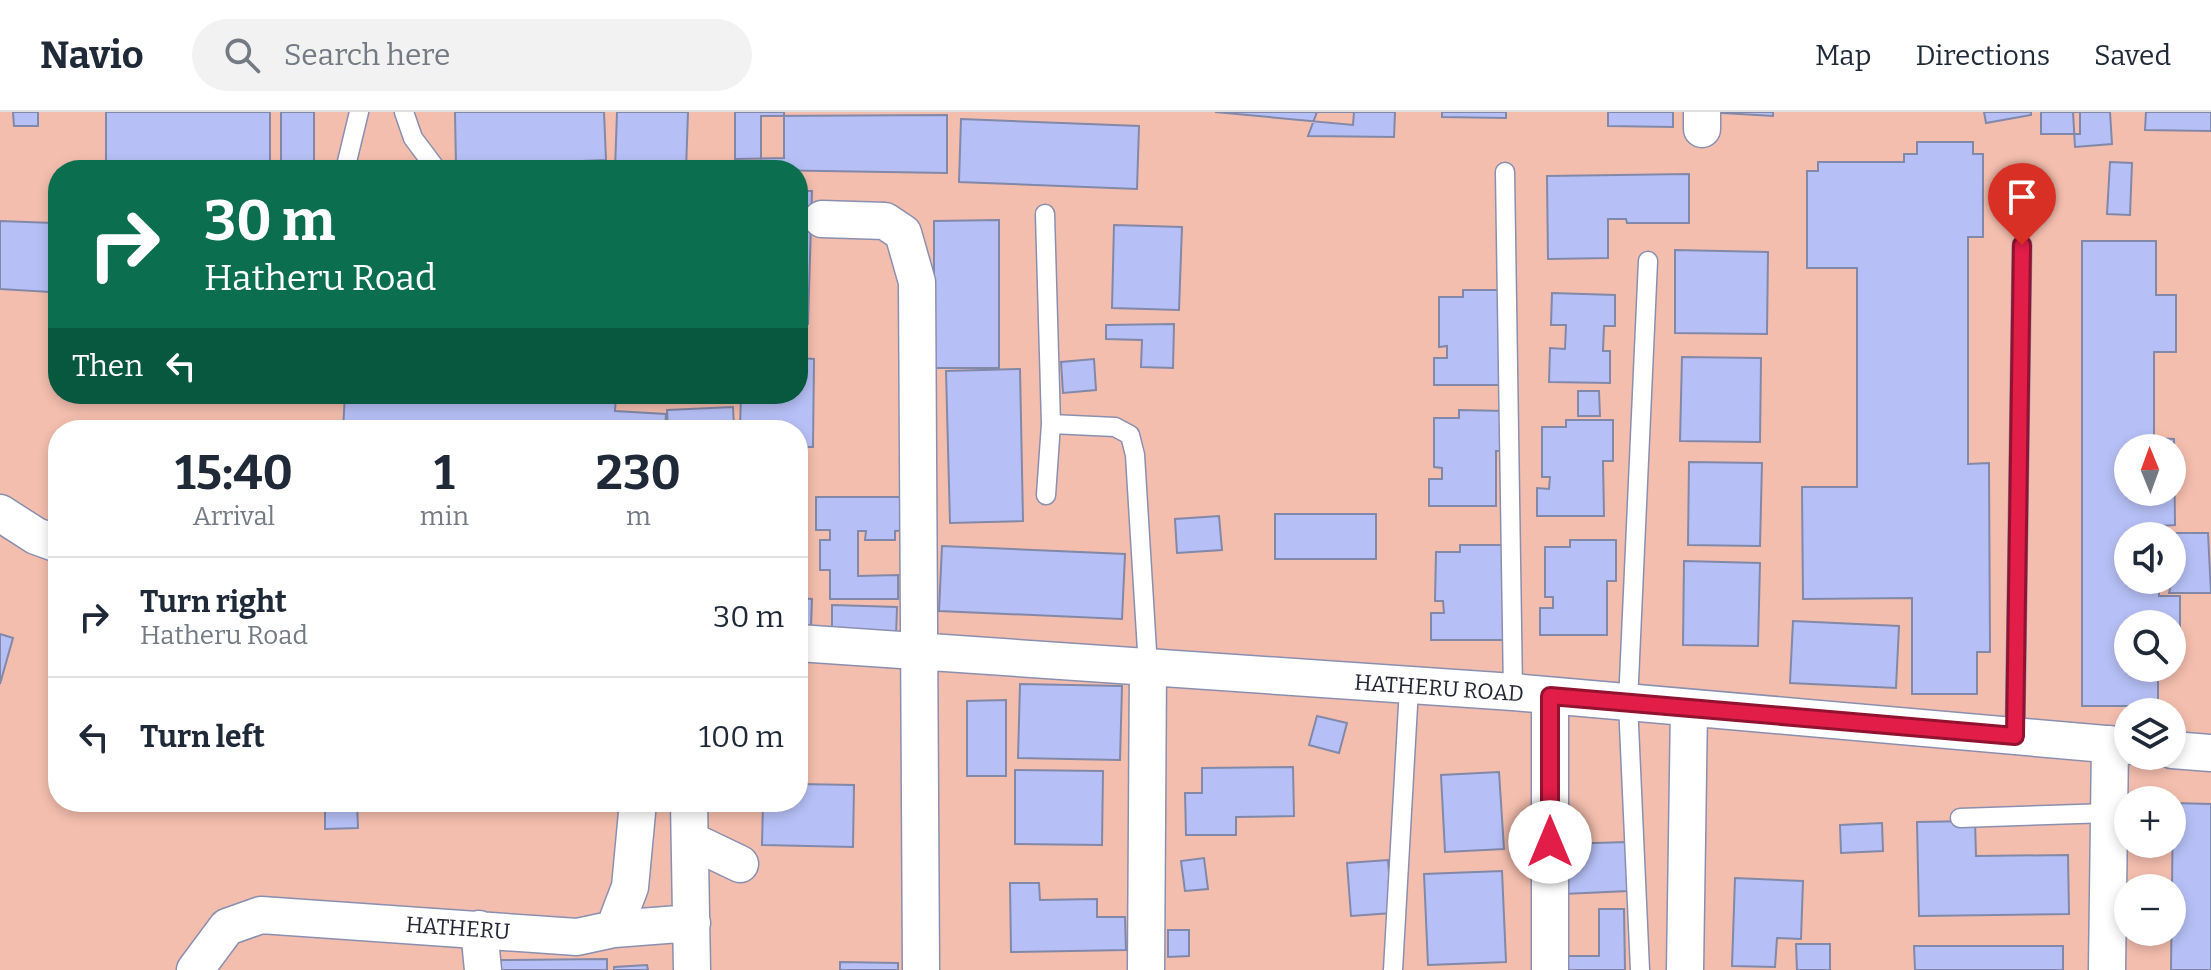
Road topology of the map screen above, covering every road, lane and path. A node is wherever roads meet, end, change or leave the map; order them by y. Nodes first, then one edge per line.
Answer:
1 (359, 112) edge
2 (404, 112) edge
3 (347, 160) edge
4 (430, 160) edge
5 (1505, 172) dead end
6 (1045, 214) dead end
7 (822, 219) dead end
8 (2022, 245) dead end
9 (1648, 261) dead end
10 (1051, 424) junction
11 (1046, 495) dead end
12 (0, 513) edge
13 (48, 540) edge
14 (808, 644) edge
15 (918, 651) junction
16 (1148, 667) junction
17 (1409, 688) junction
18 (1513, 692) junction
19 (1550, 696) junction
20 (1628, 703) junction
21 (1689, 708) junction
22 (2015, 736) junction
23 (2114, 745) edge
24 (2186, 751) edge
25 (2211, 753) edge
26 (2115, 770) edge
27 (637, 812) edge
28 (689, 812) edge
29 (2109, 813) junction
30 (1960, 818) dead end
31 (690, 840) junction
32 (740, 864) dead end
33 (692, 923) junction
34 (479, 929) junction
35 (614, 929) junction
36 (195, 970) edge
37 (483, 970) edge
38 (692, 970) edge
39 (921, 970) edge
40 (1146, 970) edge
41 (1393, 970) edge
42 (1550, 970) edge
43 (1640, 970) edge
44 (1685, 970) edge
45 (2107, 970) edge

1 - 3 lane
2 - 4 lane
5 - 18 lane
6 - 10 lane
7 - 15 street
8 - 22 lane
9 - 20 lane
10 - 11 lane
10 - 16 lane
12 - 13 street
14 - 15 street, HATHERU ROAD
15 - 16 street, HATHERU ROAD
15 - 39 street
16 - 17 street, HATHERU ROAD
16 - 40 street
17 - 18 street, HATHERU ROAD
17 - 41 lane
18 - 19 street, HATHERU ROAD
19 - 20 street, HATHERU ROAD
19 - 42 street
20 - 21 street, HATHERU ROAD
20 - 43 lane
21 - 22 street, HATHERU ROAD
21 - 44 street
22 - 23 street, HATHERU ROAD
24 - 25 street
26 - 29 street
27 - 35 street
28 - 31 street
29 - 30 lane
29 - 45 street
31 - 32 street
31 - 33 street
33 - 35 street, HATHERU
33 - 38 street
34 - 35 street, HATHERU
34 - 36 street, HATHERU
34 - 37 street

